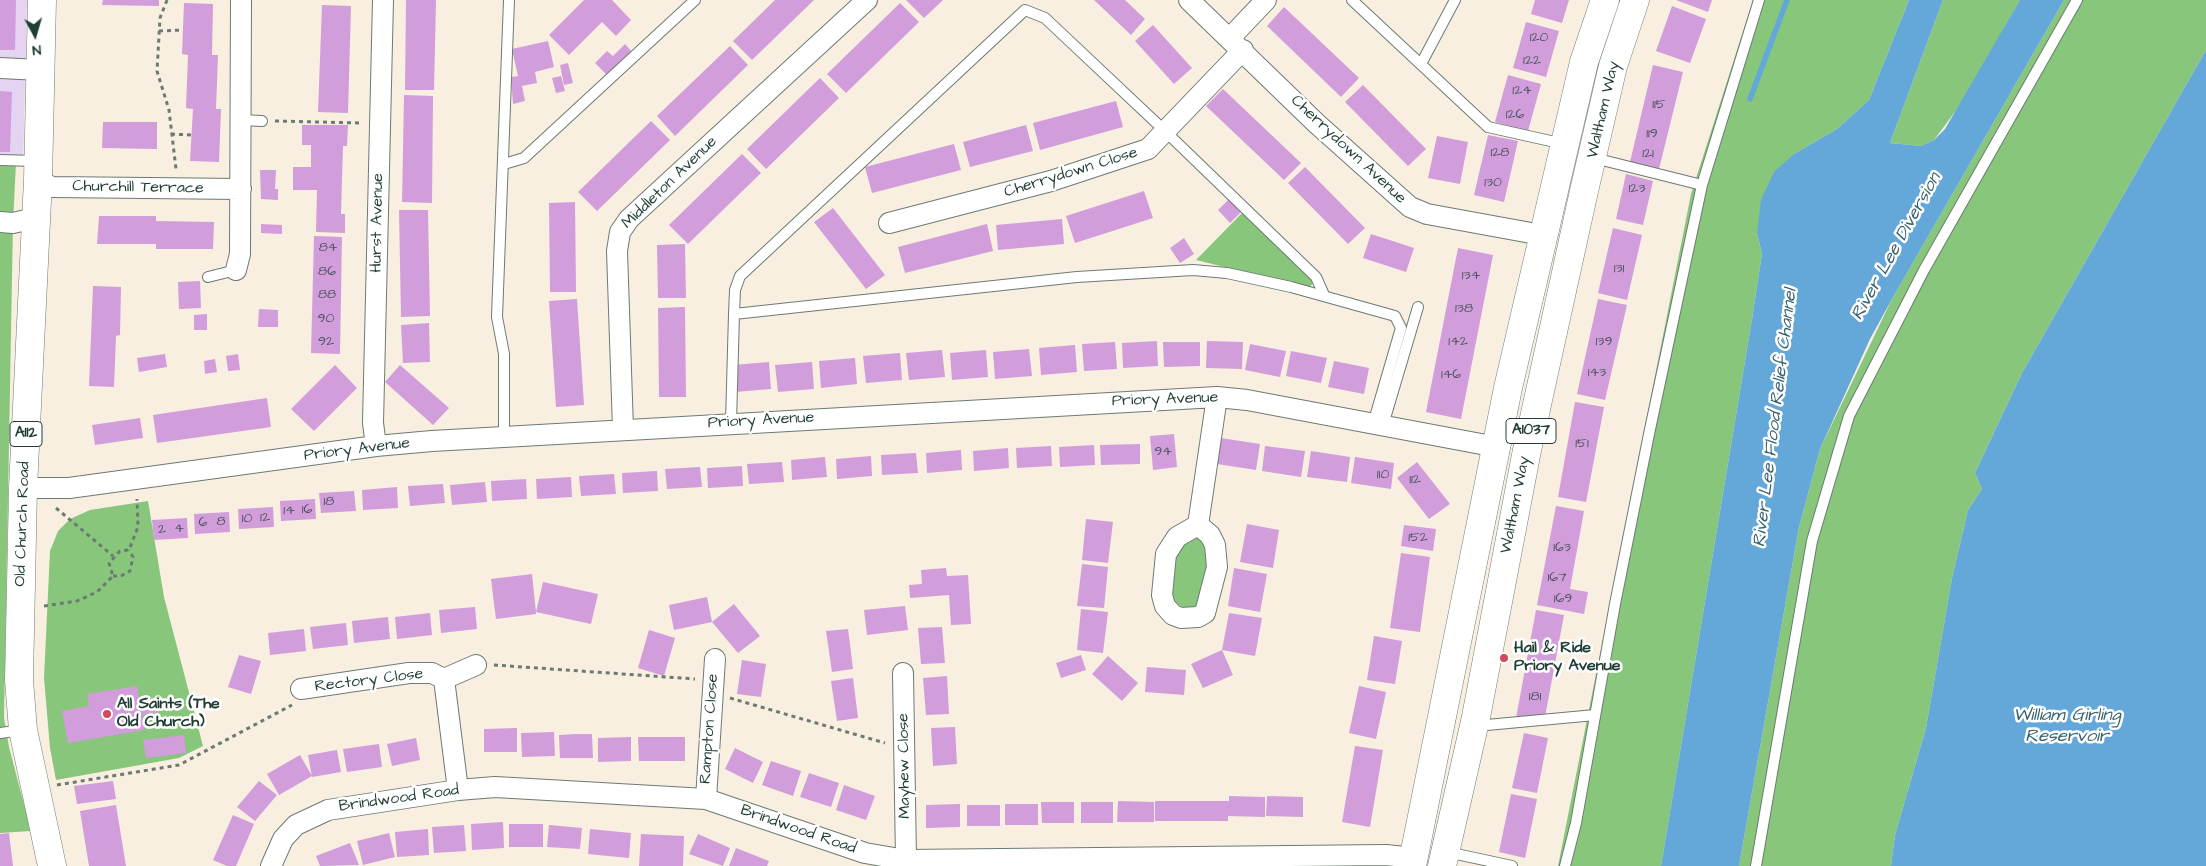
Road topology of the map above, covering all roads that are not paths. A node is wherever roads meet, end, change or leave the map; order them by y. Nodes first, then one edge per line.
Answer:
1 (42, 0) edge
2 (241, 0) edge
3 (383, 0) edge
4 (509, 0) edge
5 (695, 0) edge
6 (867, 0) edge
7 (1189, 0) edge
8 (1266, 0) edge
9 (1352, 0) edge
10 (1455, 0) edge
11 (1605, 0) edge
12 (1635, 0) edge
13 (1759, 0) edge
14 (2077, 0) edge
15 (1025, 5) edge
16 (1237, 44) junction
17 (1421, 64) junction
18 (0, 68) edge
19 (40, 70) junction
20 (241, 120) junction
21 (262, 121) road end
22 (1166, 132) junction
23 (1564, 144) junction
24 (1593, 157) junction
25 (0, 160) edge
26 (504, 164) junction
27 (38, 170) junction
28 (1702, 185) junction
29 (1554, 186) junction
30 (241, 189) junction
31 (1584, 191) junction
32 (35, 218) junction
33 (0, 222) edge
34 (889, 222) dead end
35 (1542, 235) junction
36 (236, 270) joint
37 (208, 277) dead end
38 (1324, 295) junction
39 (1528, 301) junction
40 (1559, 306) junction
41 (1418, 307) dead end
42 (734, 314) junction
43 (1508, 388) junction
44 (1540, 394) junction
45 (1217, 397) junction
46 (731, 422) junction
47 (1378, 425) junction
48 (623, 429) junction
49 (504, 436) junction
50 (376, 446) junction
51 (1497, 447) junction
52 (24, 488) junction
53 (1485, 510) junction
54 (1514, 515) junction
55 (1198, 525) dead end
56 (714, 659) dead end
57 (476, 665) road end
58 (903, 672) dead end
59 (444, 679) junction
60 (301, 689) road end
61 (1444, 713) junction
62 (1595, 715) junction
63 (1475, 721) junction
64 (12, 731) edge
65 (458, 790) junction
66 (706, 799) junction
67 (1443, 859) edge
68 (906, 860) junction
69 (1413, 862) edge
70 (52, 866) edge
71 (272, 866) edge
72 (1512, 866) edge
73 (1564, 866) edge
74 (1756, 866) edge

1 - 19 main road, Old Church Road / A112
2 - 20 street
3 - 50 street, Hurst Avenue
4 - 26 lane
5 - 26 lane
6 - 48 street, Middleton Avenue
7 - 16 street, Cherrydown Avenue
8 - 16 street, Cherrydown Close
9 - 17 lane
10 - 17 lane
11 - 23 main road, Waltham Way / A1037
12 - 24 main road, Waltham Way / A1037
13 - 28 lane
14 - 74 lane
15 - 22 lane
15 - 42 lane
16 - 22 street, Cherrydown Close
16 - 35 street, Cherrydown Avenue
17 - 23 lane
18 - 19 street
19 - 27 main road, Old Church Road / A112
20 - 21 lane
20 - 30 street
22 - 34 street, Cherrydown Close
22 - 38 lane
23 - 29 main road, Waltham Way / A1037
24 - 28 lane
24 - 31 main road, Waltham Way / A1037
25 - 27 lane
26 - 49 lane
27 - 30 street, Churchill Terrace
27 - 32 main road, Old Church Road / A112
28 - 62 lane
29 - 31 main road
29 - 35 main road, Waltham Way / A1037
30 - 36 street
31 - 40 main road, Waltham Way / A1037
32 - 33 street
32 - 52 main road, Old Church Road / A112
35 - 39 main road, Waltham Way / A1037
36 - 37 lane
38 - 42 lane
38 - 47 lane
39 - 40 main road
39 - 43 main road, Waltham Way / A1037
40 - 44 main road, Waltham Way / A1037
41 - 47 lane
42 - 46 lane
43 - 44 main road
43 - 51 main road, Waltham Way / A1037
44 - 54 main road, Waltham Way / A1037
45 - 46 street, Priory Avenue
45 - 47 street, Priory Avenue
45 - 55 street
46 - 48 street, Priory Avenue
47 - 51 street, Priory Avenue
48 - 49 street, Priory Avenue
49 - 50 street, Priory Avenue
50 - 52 street, Priory Avenue
51 - 53 main road, Waltham Way / A1037
52 - 64 main road, Old Church Road / A112
53 - 54 main road
53 - 61 main road, Waltham Way / A1037
54 - 63 main road, Waltham Way / A1037
56 - 66 street, Rampton Close
57 - 59 street
58 - 68 street, Mayhew Close
59 - 60 street, Rectory Close
59 - 65 street, Rectory Close
61 - 63 main road
61 - 69 main road, Waltham Way / A1037
62 - 63 lane
62 - 73 lane
63 - 67 main road, Waltham Way / A1037
64 - 70 main road, Old Church Road / A112
65 - 66 street, Brindwood Road
65 - 71 street, Brindwood Road
66 - 68 street, Brindwood Road
67 - 72 lane
68 - 69 street, Brindwood Road

